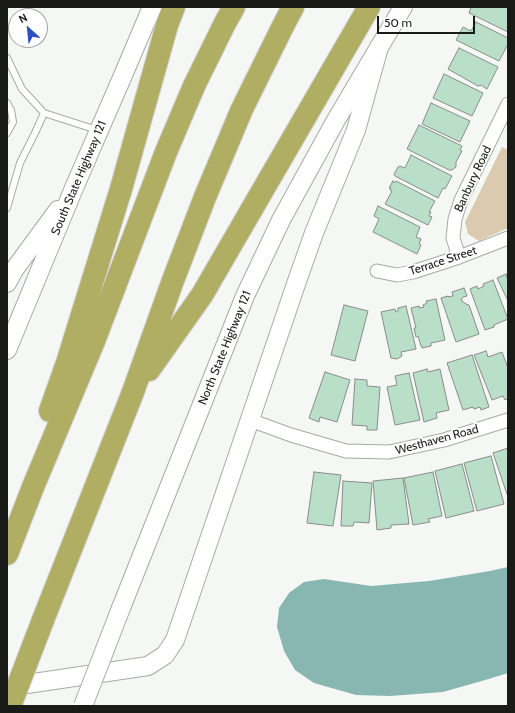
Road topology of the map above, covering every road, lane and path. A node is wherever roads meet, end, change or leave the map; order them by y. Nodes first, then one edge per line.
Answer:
1 (152, 7) edge
2 (174, 7) edge
3 (234, 7) edge
4 (294, 7) edge
5 (369, 7) edge
6 (403, 7) edge
7 (379, 47) junction
8 (7, 58) edge
9 (7, 103) edge
10 (508, 104) edge
11 (44, 113) junction
12 (100, 131) junction
13 (7, 132) edge
14 (74, 188) junction
15 (7, 208) edge
16 (508, 238) edge
17 (459, 257) junction
18 (377, 271) dead end
19 (7, 283) edge
20 (7, 350) edge
21 (133, 392) junction
22 (250, 420) junction
23 (508, 420) edge
24 (33, 487) junction
25 (7, 554) edge
26 (7, 687) edge
27 (10, 706) edge
28 (83, 706) edge

1 - 12 main road, South State Highway 121
2 - 24 highway
3 - 24 highway
4 - 21 highway
5 - 21 highway
6 - 7 main road, North State Highway 121
7 - 22 main road
7 - 28 main road, North State Highway 121, bridge
8 - 11 lane
9 - 13 lane
10 - 17 street, Banbury Road
11 - 12 lane
11 - 15 lane
12 - 14 main road, South State Highway 121
14 - 19 main road
14 - 20 main road, South State Highway 121
16 - 17 street, Terrace Street
17 - 18 street, Terrace Street
21 - 27 highway, bridge
22 - 23 street, Westhaven Road
22 - 26 main road
24 - 25 highway

